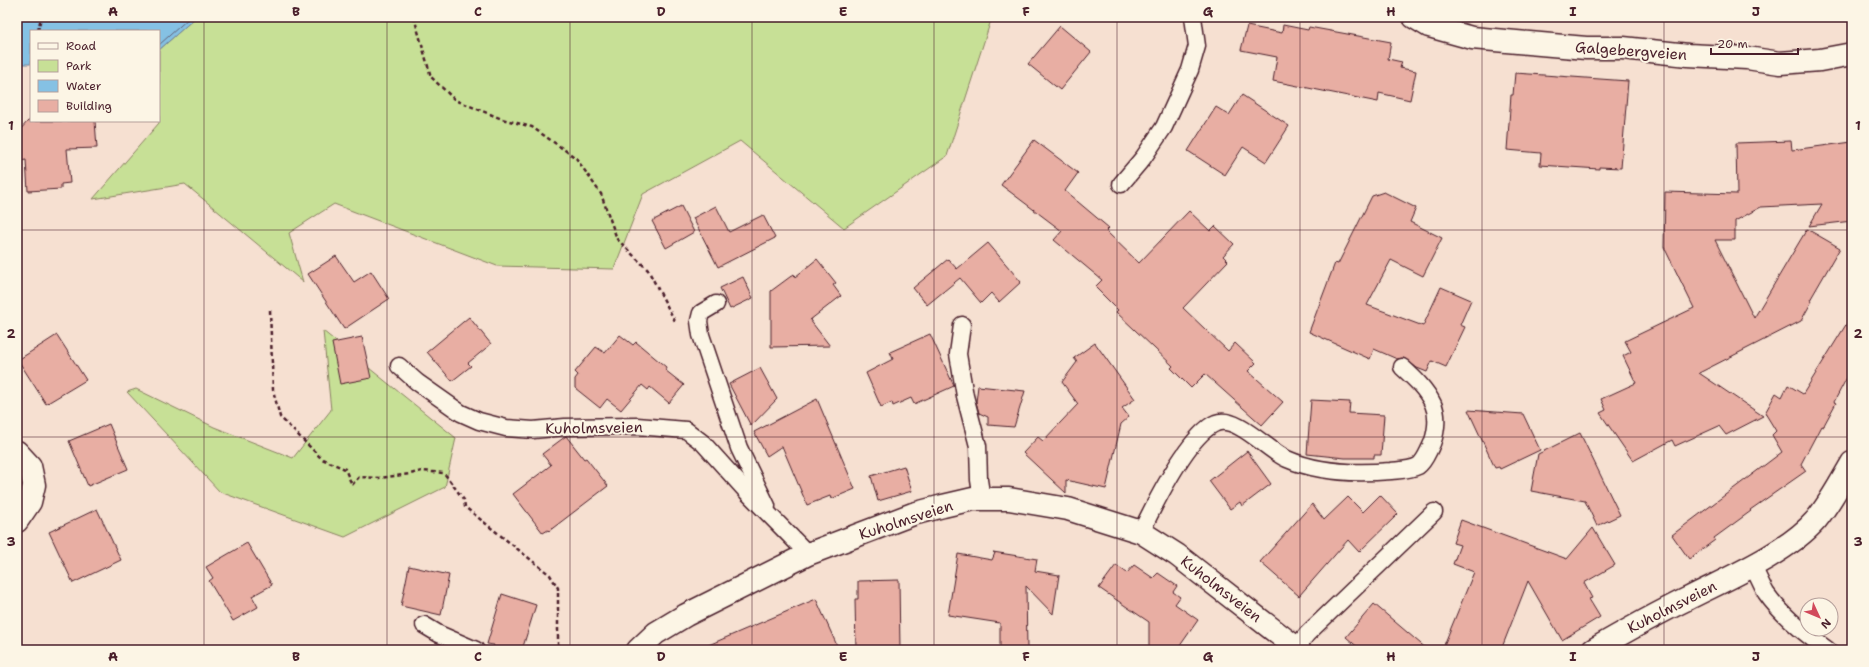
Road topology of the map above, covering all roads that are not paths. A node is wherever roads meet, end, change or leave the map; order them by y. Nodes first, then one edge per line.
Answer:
1 (1193, 17) edge
2 (1414, 17) edge
3 (1852, 54) edge
4 (1120, 184) dead end
5 (716, 304) dead end
6 (962, 325) dead end
7 (399, 366) dead end
8 (1402, 367) dead end
9 (17, 452) edge
10 (1852, 463) edge
11 (982, 499) junction
12 (1434, 512) dead end
13 (772, 517) junction
14 (17, 521) edge
15 (1141, 532) junction
16 (808, 554) junction
17 (1752, 565) junction
18 (424, 625) dead end
19 (1298, 649) edge
20 (476, 650) edge
21 (638, 650) edge
22 (1593, 650) edge
23 (1828, 650) edge

1 - 4 lane
2 - 3 street, Galgebergveien
5 - 13 lane, Kuholmsveien
6 - 11 lane
7 - 13 lane, Kuholmsveien
8 - 15 lane
9 - 14 street
10 - 17 street, Kuholmsveien
11 - 15 street, Kuholmsveien
11 - 16 street, Kuholmsveien
12 - 19 lane
13 - 16 lane, Kuholmsveien
15 - 19 street, Kuholmsveien
16 - 21 street, Kuholmsveien
17 - 22 street, Kuholmsveien
17 - 23 lane
18 - 20 lane

